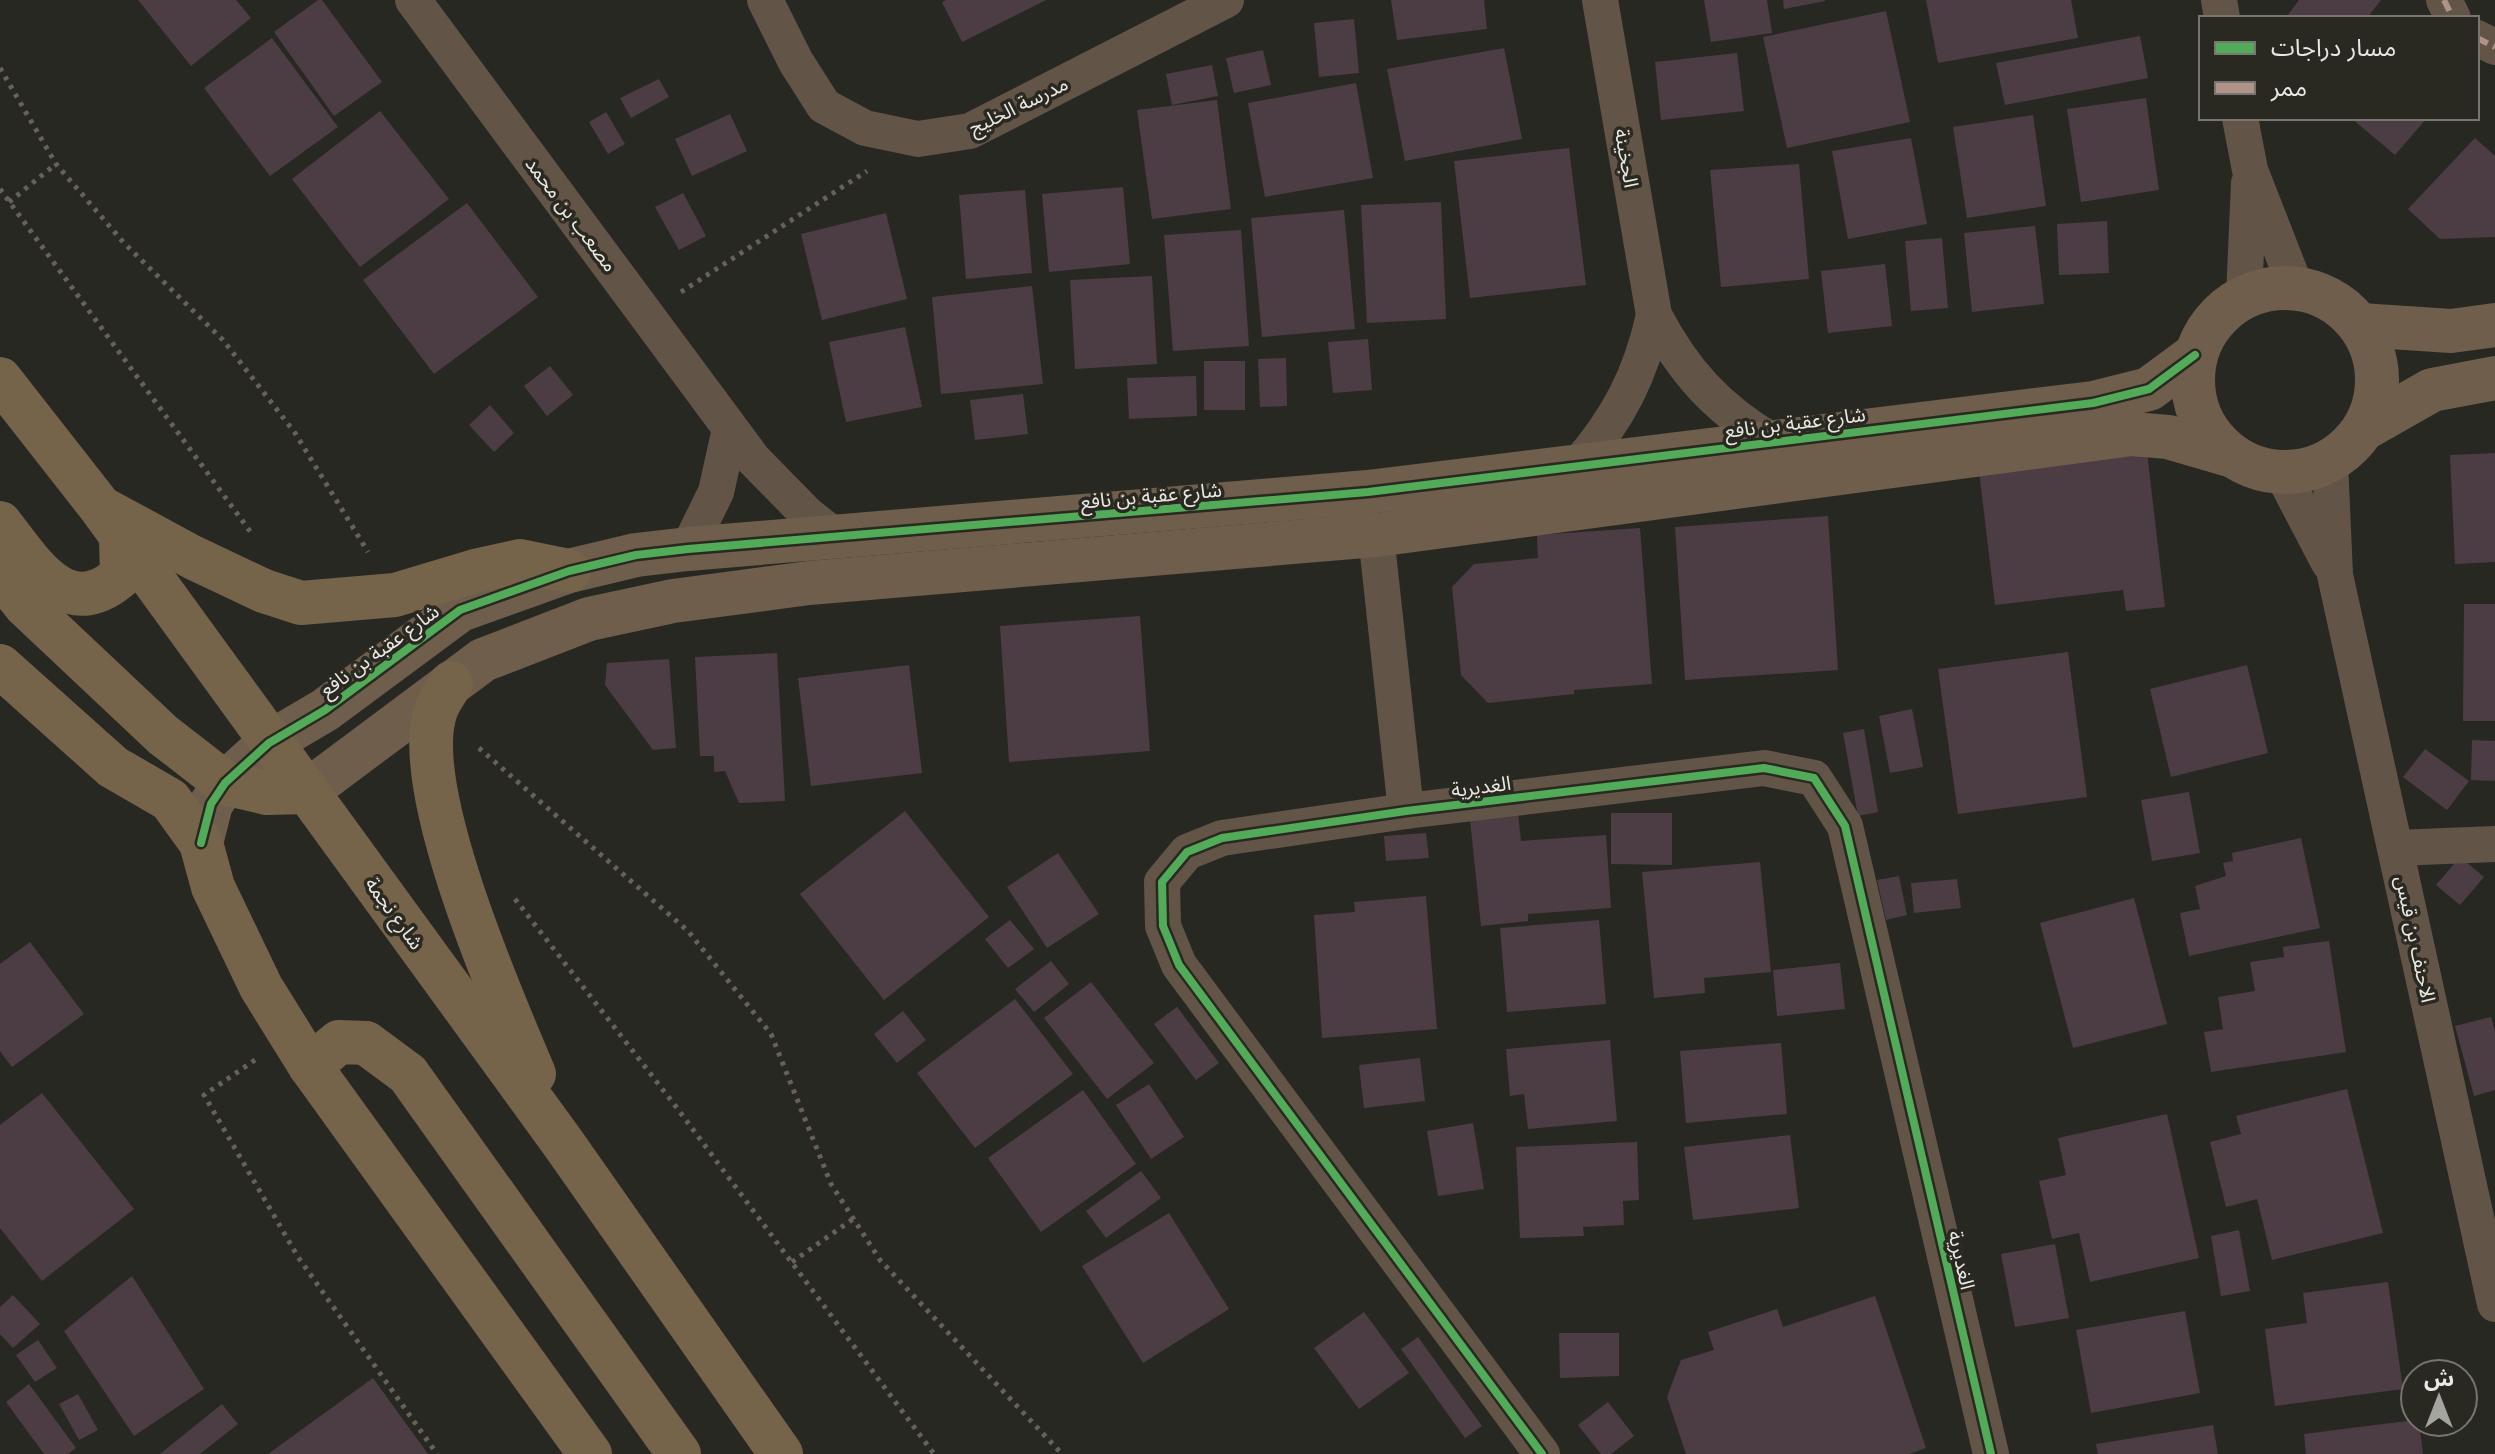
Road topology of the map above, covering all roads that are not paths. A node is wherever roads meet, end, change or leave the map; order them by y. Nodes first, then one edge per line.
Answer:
1 (413, 0) edge
2 (765, 0) edge
3 (1226, 0) edge
4 (1600, 0) edge
5 (1181, 10) edge
6 (2240, 120) edge
7 (2250, 170) junction
8 (2296, 288) junction
9 (2244, 297) junction
10 (1654, 315) junction
11 (2360, 325) junction
12 (2495, 325) edge
13 (2195, 355) junction
14 (2495, 378) edge
15 (0, 379) edge
16 (2365, 428) junction
17 (730, 429) junction
18 (1770, 440) junction
19 (2230, 455) junction
20 (2330, 462) junction
21 (1578, 465) junction
22 (2282, 473) junction
23 (0, 523) edge
24 (111, 524) junction
25 (1376, 535) junction
26 (837, 538) junction
27 (688, 549) junction
28 (569, 571) junction
29 (0, 573) edge
30 (2335, 575) junction
31 (0, 666) edge
32 (443, 697) junction
33 (269, 743) junction
34 (225, 783) junction
35 (306, 792) junction
36 (1406, 811) junction
37 (201, 843) junction
38 (2495, 844) edge
39 (2396, 848) junction
40 (301, 1051) junction
41 (563, 1143) junction
42 (2495, 1304) edge
43 (590, 1454) edge
44 (679, 1454) edge
45 (781, 1454) edge
46 (1542, 1454) edge
47 (1991, 1454) edge

1 - 17 street, مصعب بن محمد
2 - 5 street, مدرسة الخليج
3 - 5 street, مدرسة الخليج
4 - 10 street, الجخينة
6 - 7 street
7 - 8 street
7 - 9 street
8 - 9 street
8 - 11 street
9 - 13 street
10 - 18 street, الجخينة
10 - 21 street, الجخينة
11 - 12 street
11 - 16 street
13 - 18 street, شارع عقبة بن نافع
13 - 19 street
14 - 16 street
15 - 24 main road, شارع نجمة
16 - 20 street
17 - 26 street, مصعب بن محمد
17 - 27 street
18 - 21 street, شارع عقبة بن نافع
19 - 22 street
19 - 25 street
20 - 22 street
20 - 30 street, الاحنف بن قيس
21 - 26 street, شارع عقبة بن نافع
22 - 30 street, الاحنف بن قيس
23 - 24 main road
24 - 28 main road
24 - 33 main road, شارع نجمة
25 - 32 street
25 - 36 street
26 - 27 street, شارع عقبة بن نافع
27 - 28 street, شارع عقبة بن نافع
28 - 33 street, شارع عقبة بن نافع
29 - 34 main road
30 - 39 street, الاحنف بن قيس
31 - 37 main road
32 - 35 street
32 - 41 main road
33 - 34 street, شارع عقبة بن نافع
33 - 35 main road, شارع نجمة
34 - 35 main road
34 - 37 street, شارع عقبة بن نافع
35 - 41 main road, شارع نجمة
36 - 46 street, الغديرية
36 - 47 street, الغديرية
37 - 40 main road
38 - 39 street
39 - 42 street, الاحنف بن قيس
40 - 43 main road
40 - 44 main road
41 - 45 main road, شارع نجمة

